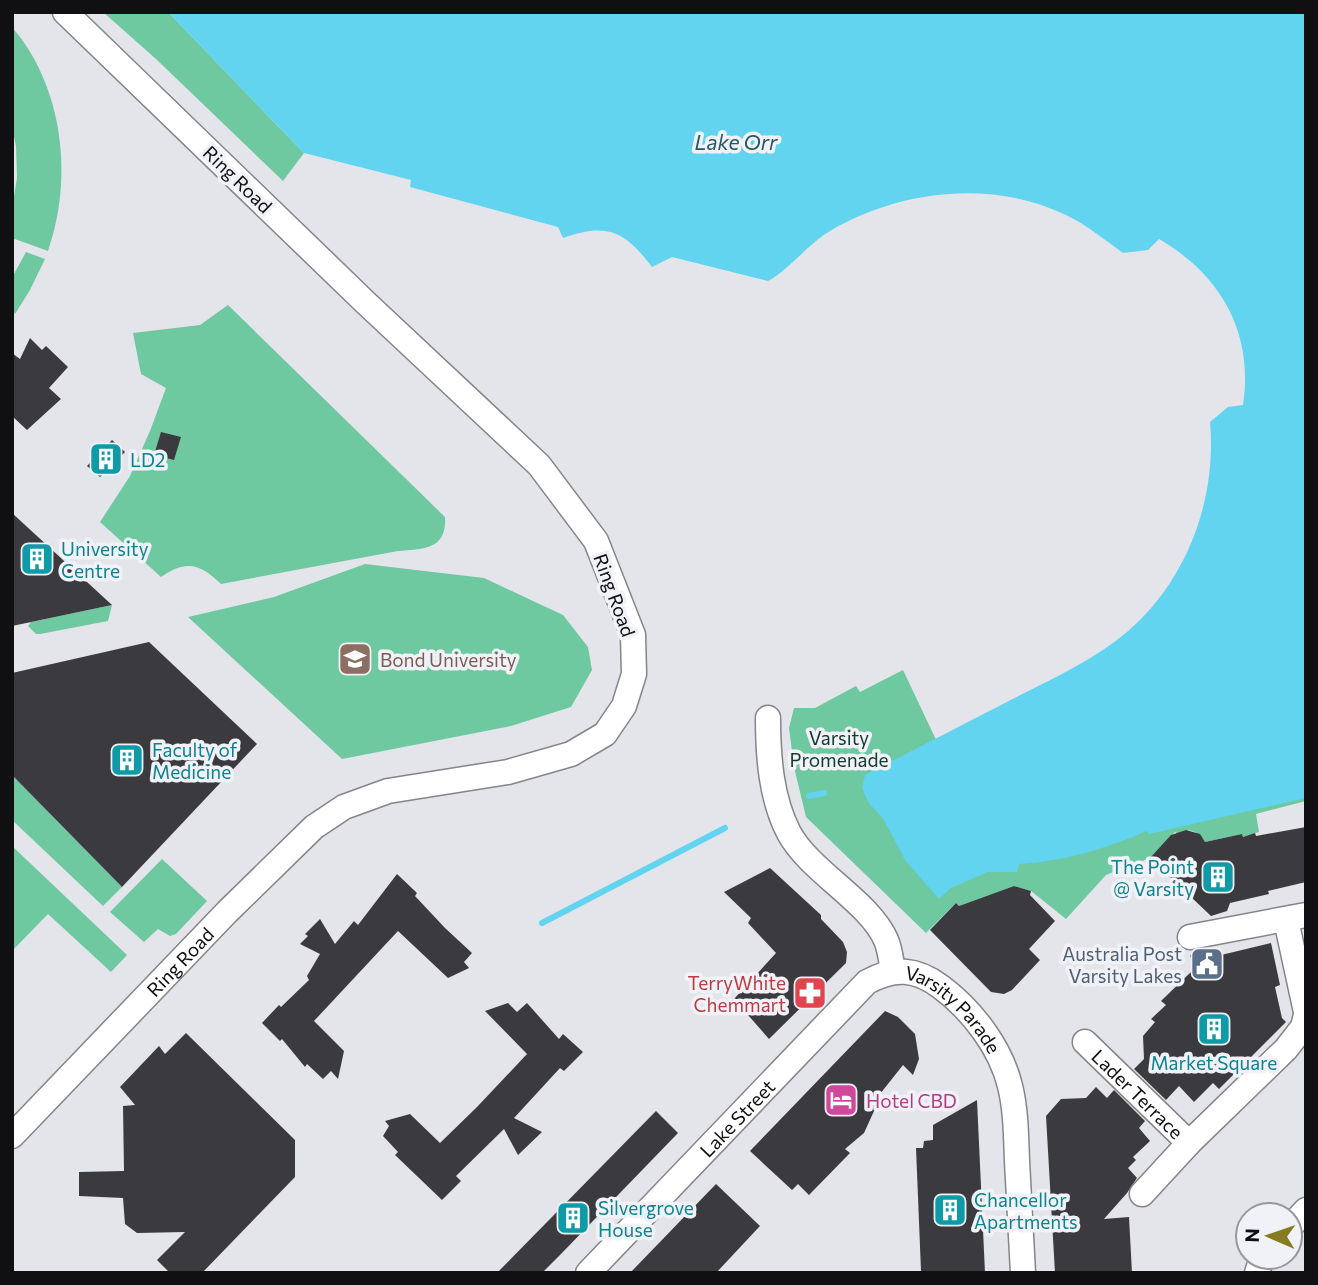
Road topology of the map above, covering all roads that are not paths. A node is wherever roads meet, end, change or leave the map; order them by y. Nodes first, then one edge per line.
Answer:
1 (65, 12) edge
2 (768, 718) dead end
3 (1296, 917) edge
4 (1191, 937) dead end
5 (893, 971) junction
6 (1306, 1014) edge
7 (1085, 1042) dead end
8 (12, 1136) edge
9 (1189, 1143) junction
10 (1142, 1194) dead end
11 (588, 1273) edge
12 (1023, 1273) edge

1 - 8 street, Ring Road
2 - 5 street, Varsity Parade
3 - 4 street
3 - 6 street, Lader Terrace
5 - 11 street, Lake Street
5 - 12 street, Varsity Parade
6 - 9 street, Lader Terrace
7 - 9 street, Lader Terrace
9 - 10 street, Lader Terrace

